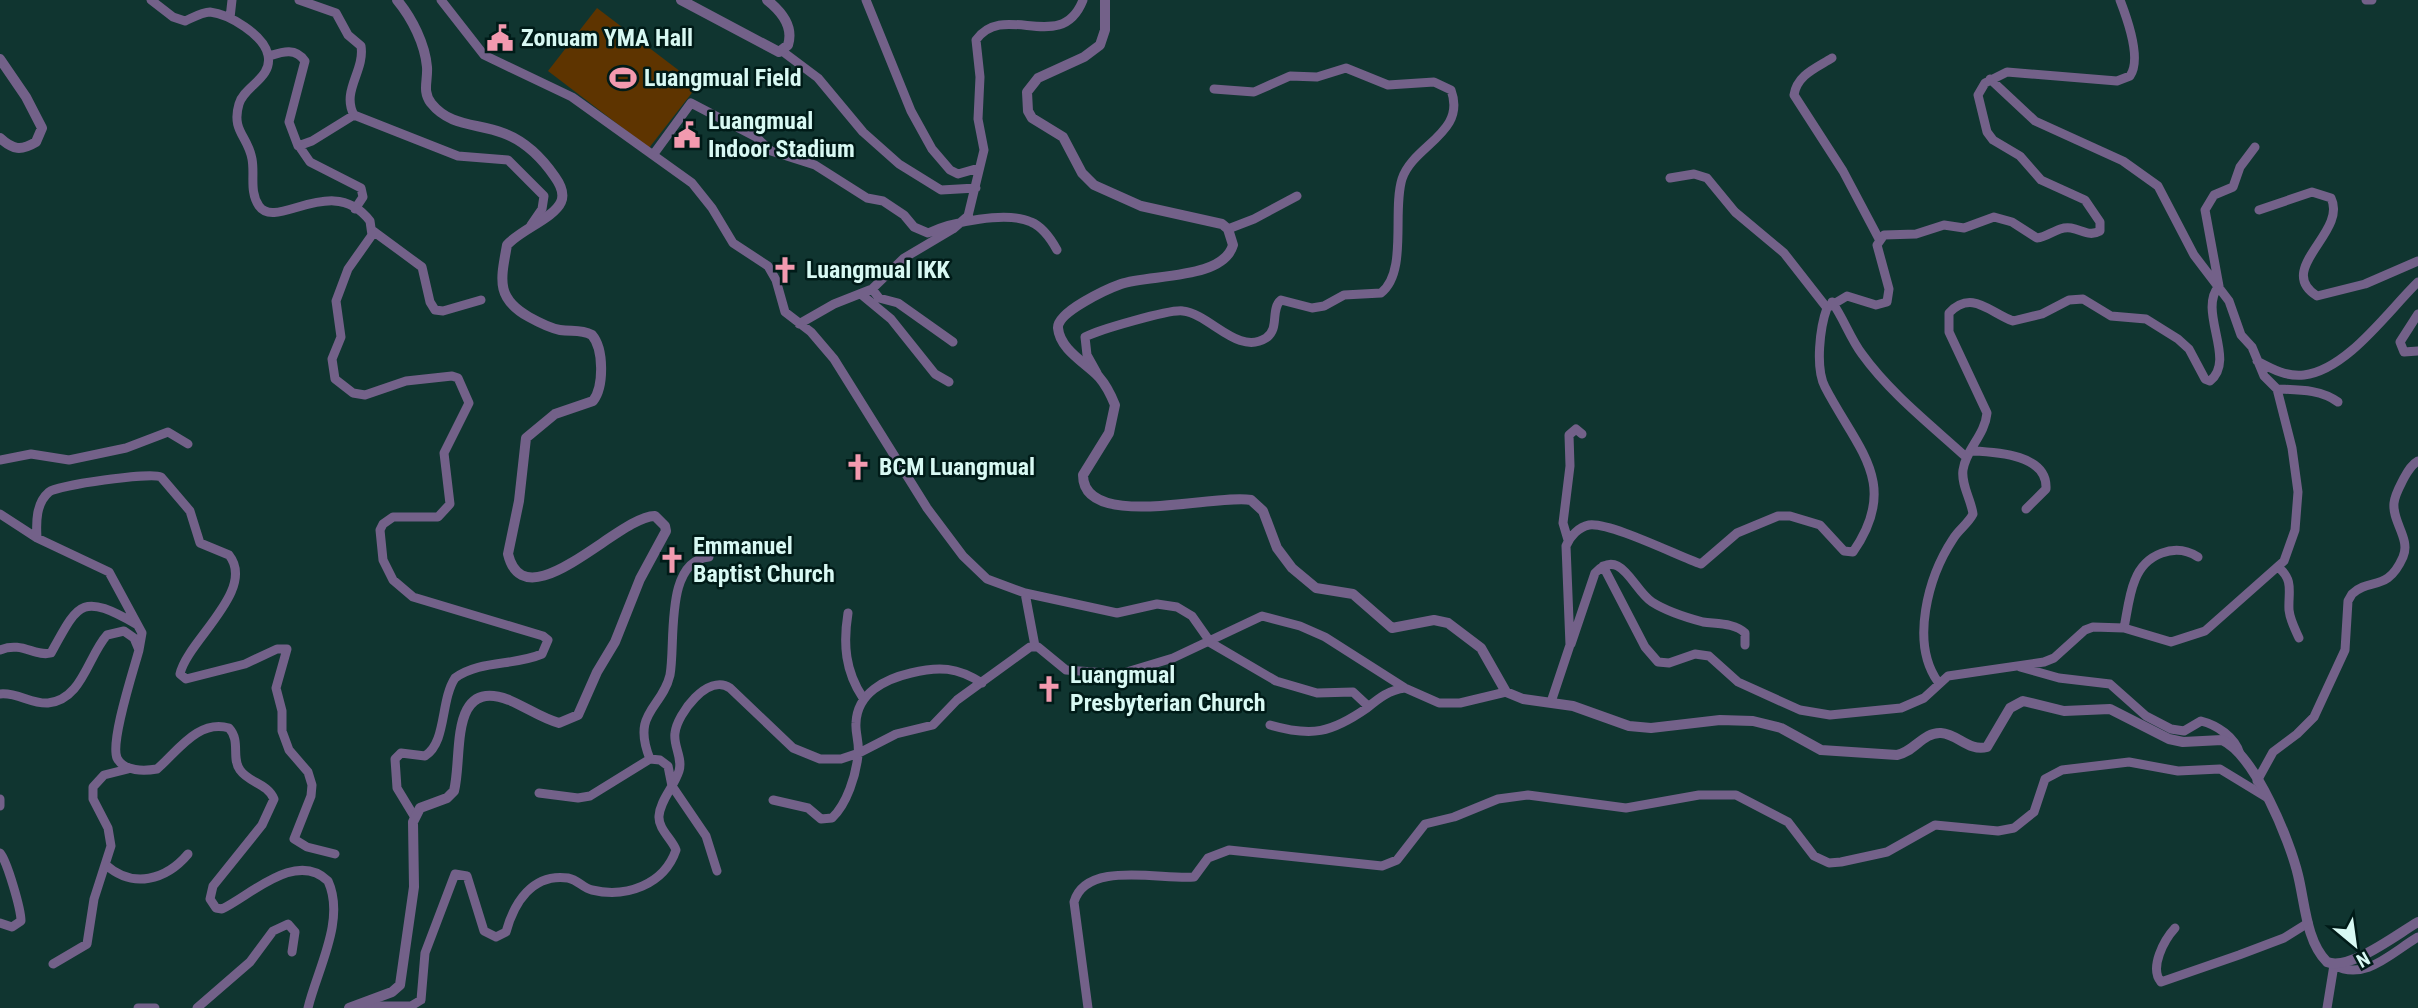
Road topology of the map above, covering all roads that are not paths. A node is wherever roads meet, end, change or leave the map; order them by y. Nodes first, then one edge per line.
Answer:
1 (151, 0) edge
2 (232, 0) edge
3 (299, 0) edge
4 (397, 0) edge
5 (441, 0) edge
6 (681, 0) edge
7 (767, 0) edge
8 (866, 0) edge
9 (1083, 0) edge
10 (1105, 0) edge
11 (2120, 0) edge
12 (2366, 0) edge
13 (2372, 0) edge
14 (230, 18) junction
15 (782, 51) junction
16 (269, 56) junction
17 (1832, 58) dead end
18 (0, 59) edge
19 (1990, 79) junction
20 (1214, 89) dead end
21 (354, 115) junction
22 (0, 138) edge
23 (299, 146) junction
24 (2255, 147) dead end
25 (653, 155) junction
26 (979, 167) junction
27 (1670, 178) dead end
28 (976, 188) junction
29 (1297, 196) dead end
30 (355, 209) junction
31 (2259, 210) dead end
32 (961, 223) junction
33 (531, 225) junction
34 (1228, 229) junction
35 (373, 231) junction
36 (1879, 239) junction
37 (1057, 250) dead end
38 (2418, 261) edge
39 (2418, 282) edge
40 (2219, 286) junction
41 (872, 289) junction
42 (862, 295) junction
43 (481, 300) dead end
44 (1829, 305) junction
45 (2418, 314) edge
46 (799, 324) junction
47 (953, 342) dead end
48 (2418, 351) edge
49 (2255, 361) junction
50 (1099, 378) junction
51 (949, 382) dead end
52 (2277, 389) junction
53 (2338, 401) dead end
54 (1582, 434) dead end
55 (188, 444) dead end
56 (1969, 454) junction
57 (0, 460) edge
58 (2418, 461) edge
59 (2026, 509) dead end
60 (0, 514) edge
61 (37, 538) junction
62 (1568, 540) junction
63 (709, 557) dead end
64 (2198, 557) dead end
65 (1603, 566) junction
66 (2279, 568) junction
67 (1026, 593) junction
68 (848, 613) dead end
69 (137, 625) junction
70 (2124, 628) junction
71 (2298, 638) dead end
72 (1211, 643) junction
73 (1570, 645) junction
74 (1745, 645) dead end
75 (1035, 646) junction
76 (0, 650) edge
77 (139, 650) junction
78 (2015, 666) junction
79 (982, 682) junction
80 (1938, 682) junction
81 (1405, 688) junction
82 (1506, 692) junction
83 (0, 694) edge
84 (863, 698) junction
85 (1551, 702) junction
86 (1368, 706) junction
87 (1270, 725) dead end
88 (859, 753) junction
89 (2240, 755) junction
90 (650, 759) junction
91 (134, 769) junction
92 (2257, 781) junction
93 (672, 786) junction
94 (539, 793) dead end
95 (2266, 797) junction
96 (0, 799) edge
97 (774, 800) dead end
98 (0, 806) edge
99 (414, 816) junction
100 (0, 853) edge
101 (188, 854) dead end
102 (335, 854) dead end
103 (106, 866) junction
104 (717, 871) dead end
105 (2418, 922) edge
106 (0, 923) edge
107 (2308, 923) junction
108 (2175, 928) dead end
109 (2418, 937) edge
110 (292, 952) dead end
111 (53, 964) dead end
112 (2334, 965) junction
113 (351, 1007) edge
114 (138, 1008) edge
115 (155, 1008) edge
116 (197, 1008) edge
117 (308, 1008) edge
118 (1088, 1008) edge
119 (2327, 1008) edge

1 - 14 street
2 - 14 street
3 - 21 street
4 - 33 street
5 - 25 street
6 - 15 street
7 - 15 street
8 - 26 street
9 - 26 street
10 - 34 street
11 - 19 street
12 - 13 street
14 - 16 street
15 - 28 street
16 - 23 street
16 - 30 street
17 - 36 street
18 - 22 street
19 - 36 street
19 - 40 street
20 - 50 street
21 - 23 street
21 - 33 street
23 - 30 street
24 - 40 street
25 - 32 street
25 - 46 street
26 - 28 street
27 - 44 street
28 - 32 street
29 - 34 street
30 - 35 street
31 - 38 street
32 - 37 street
32 - 41 street
33 - 99 street
34 - 50 street
35 - 43 street
35 - 99 street
36 - 44 street
39 - 49 street
40 - 49 street
40 - 56 street
41 - 42 street
41 - 47 street
42 - 46 street
42 - 51 street
44 - 56 street
44 - 62 street
45 - 48 street
46 - 67 street
49 - 52 street
50 - 82 street
52 - 53 street
52 - 66 street
54 - 62 street
55 - 57 street
56 - 59 street
56 - 80 street
58 - 92 street
60 - 61 street
61 - 69 street
61 - 102 street
62 - 73 street
63 - 90 street
64 - 70 street
65 - 73 street
65 - 74 street
65 - 80 street
66 - 70 street
66 - 71 street
67 - 72 street
67 - 75 street
68 - 84 street
69 - 76 street
69 - 77 street
70 - 78 street
72 - 75 street
72 - 81 street
72 - 86 street
73 - 85 street
75 - 79 street
77 - 83 street
77 - 91 street
78 - 80 street
78 - 89 street
79 - 84 street
79 - 88 street
81 - 82 street
81 - 86 street
82 - 85 street
84 - 88 street
85 - 89 street
86 - 87 street
88 - 93 street
88 - 97 street
89 - 92 street
90 - 93 street
90 - 94 street
91 - 103 street
91 - 117 street
92 - 95 street
93 - 104 street
93 - 113 street
95 - 107 street
95 - 118 street
96 - 98 street
99 - 113 street
100 - 106 street
101 - 103 street
103 - 111 street
105 - 112 street
107 - 108 street
107 - 112 street
109 - 112 street
110 - 116 street
112 - 119 street
114 - 115 street

